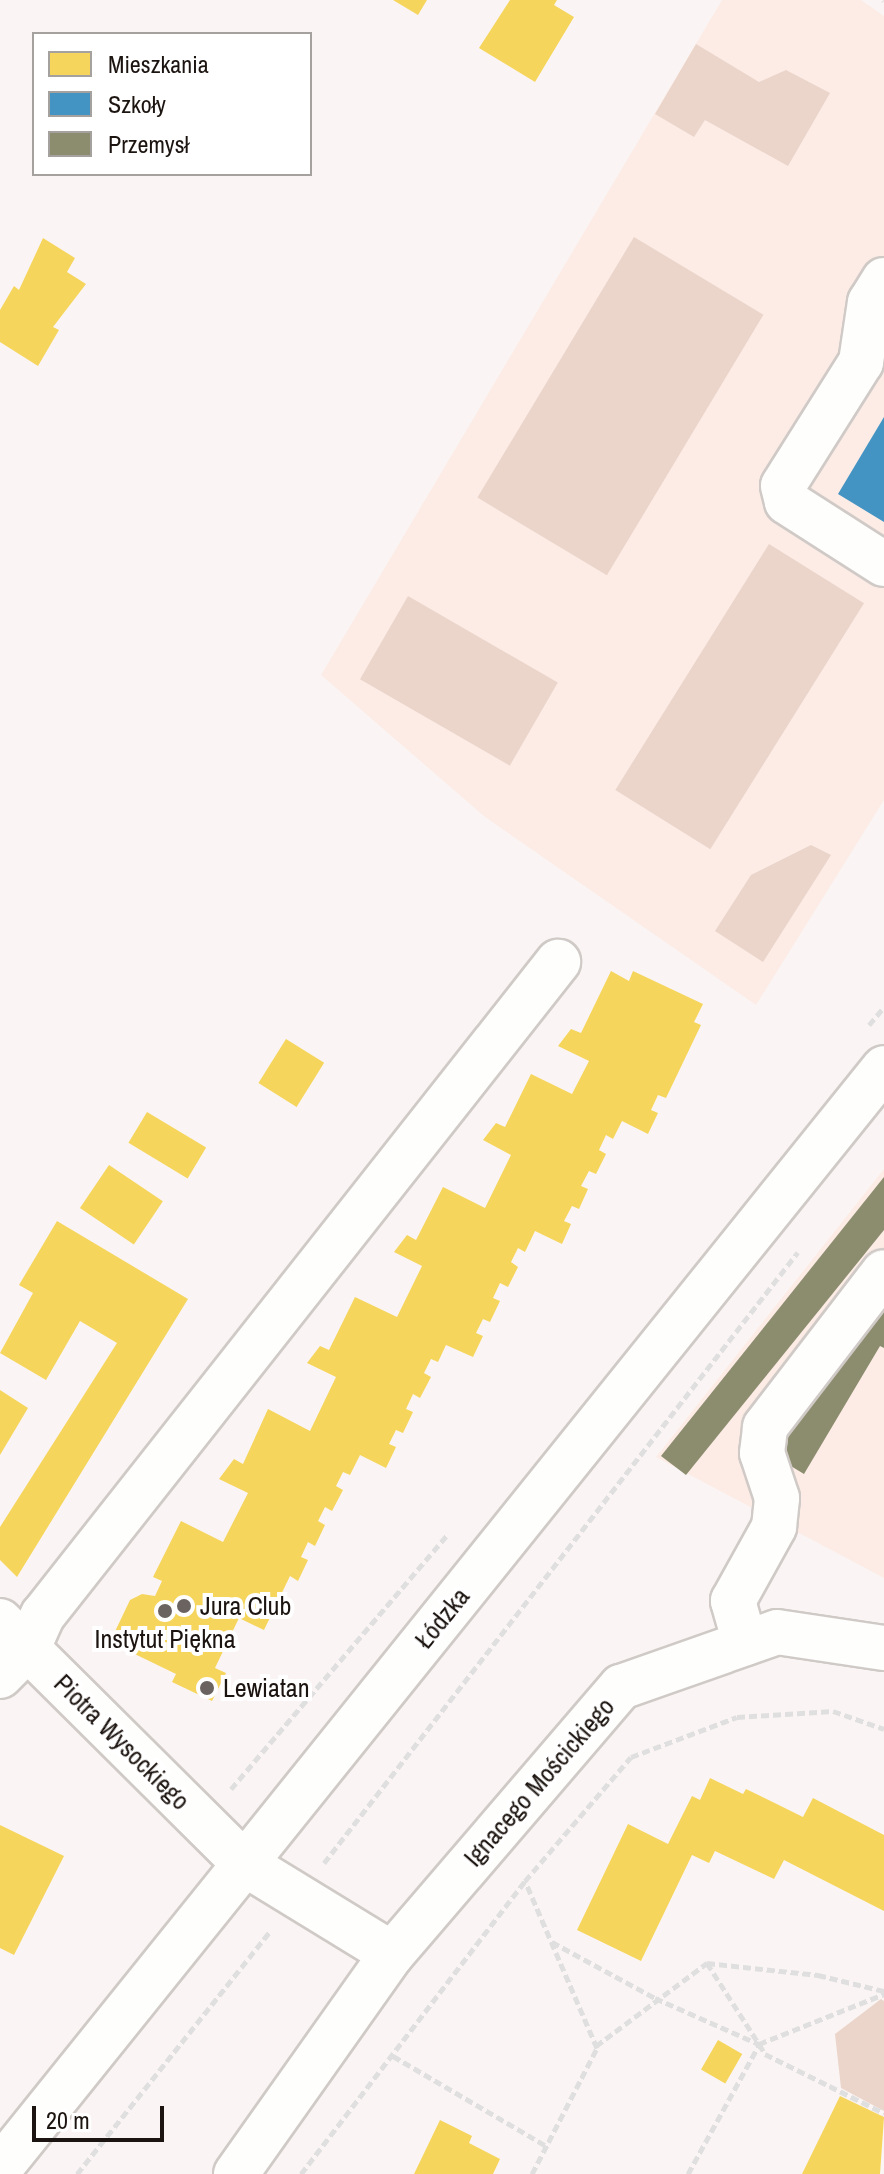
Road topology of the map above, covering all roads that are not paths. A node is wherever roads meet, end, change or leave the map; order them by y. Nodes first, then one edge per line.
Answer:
1 (884, 280) edge
2 (884, 564) edge
3 (558, 962) dead end
4 (874, 1050) edge
5 (884, 1272) edge
6 (745, 1643) junction
7 (9, 1648) edge
8 (884, 1648) edge
9 (245, 1864) junction
10 (392, 1954) junction
11 (0, 2168) edge
12 (236, 2174) edge

1 - 2 street
3 - 7 street
4 - 9 street, Łódzka
5 - 6 street
6 - 8 street, Ignacego Mościckiego
6 - 10 street, Ignacego Mościckiego
7 - 9 street, Piotra Wysockiego
9 - 10 street
9 - 11 street, Łódzka
10 - 12 street, Ignacego Mościckiego

